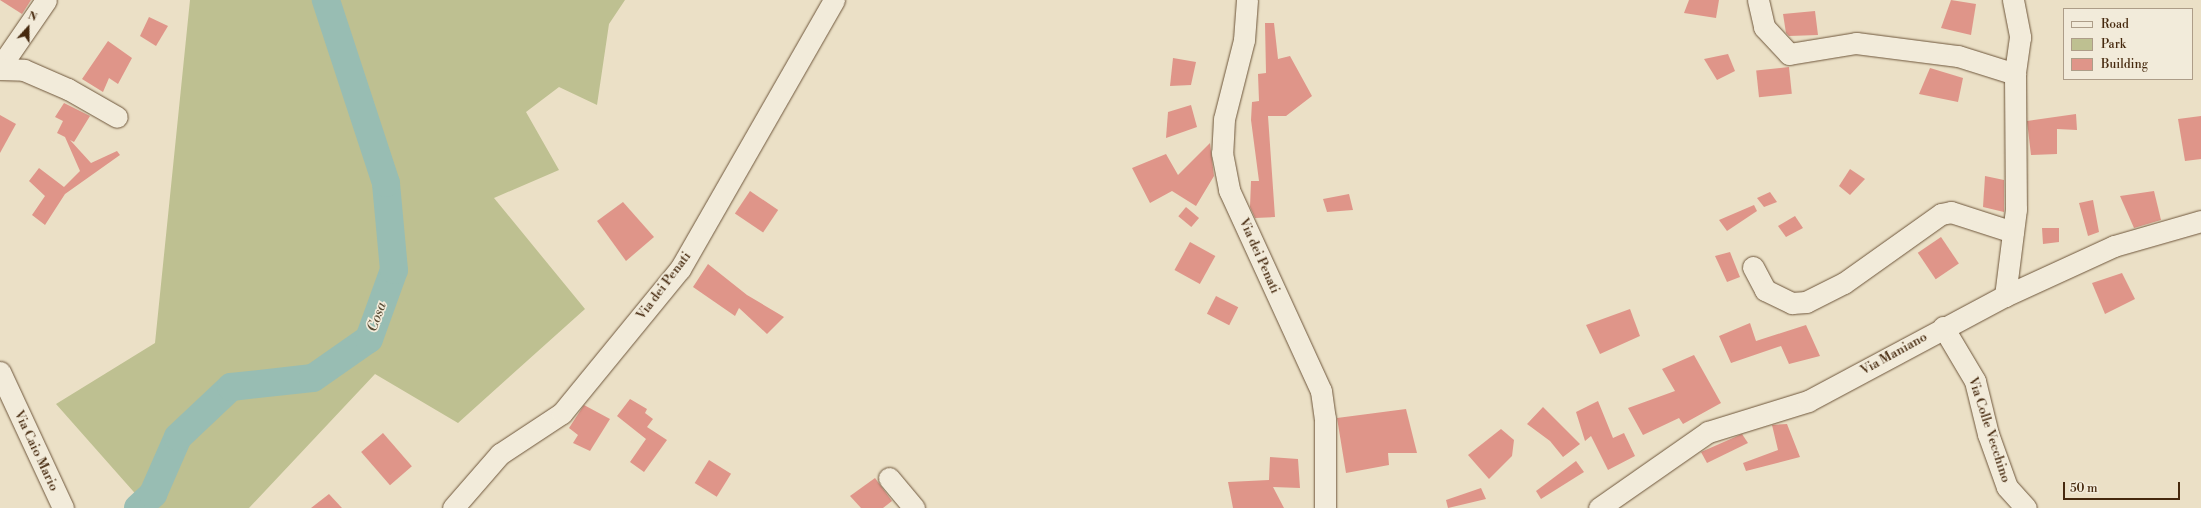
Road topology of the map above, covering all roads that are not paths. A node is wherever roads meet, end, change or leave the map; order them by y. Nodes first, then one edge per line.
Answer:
1 (46, 0) edge
2 (834, 0) edge
3 (1247, 0) edge
4 (1758, 0) edge
5 (2013, 0) edge
6 (0, 68) edge
7 (2015, 74) junction
8 (117, 117) dead end
9 (2201, 221) edge
10 (2013, 232) junction
11 (1753, 267) dead end
12 (2005, 296) junction
13 (1943, 327) junction
14 (0, 372) edge
15 (889, 478) dead end
16 (63, 508) edge
17 (453, 508) edge
18 (914, 508) edge
19 (1325, 508) edge
20 (1599, 508) edge
21 (2026, 508) edge

1 - 6 street
2 - 17 street, Via dei Penati
3 - 19 street, Via dei Penati
4 - 7 street
5 - 7 street
6 - 8 street
7 - 10 street
9 - 12 street, Via Maniano
10 - 11 street
10 - 12 street
12 - 13 street, Via Maniano
13 - 20 street, Via Maniano
13 - 21 street, Via Colle Vecchino
14 - 16 street, Via Caio Mario
15 - 18 street

